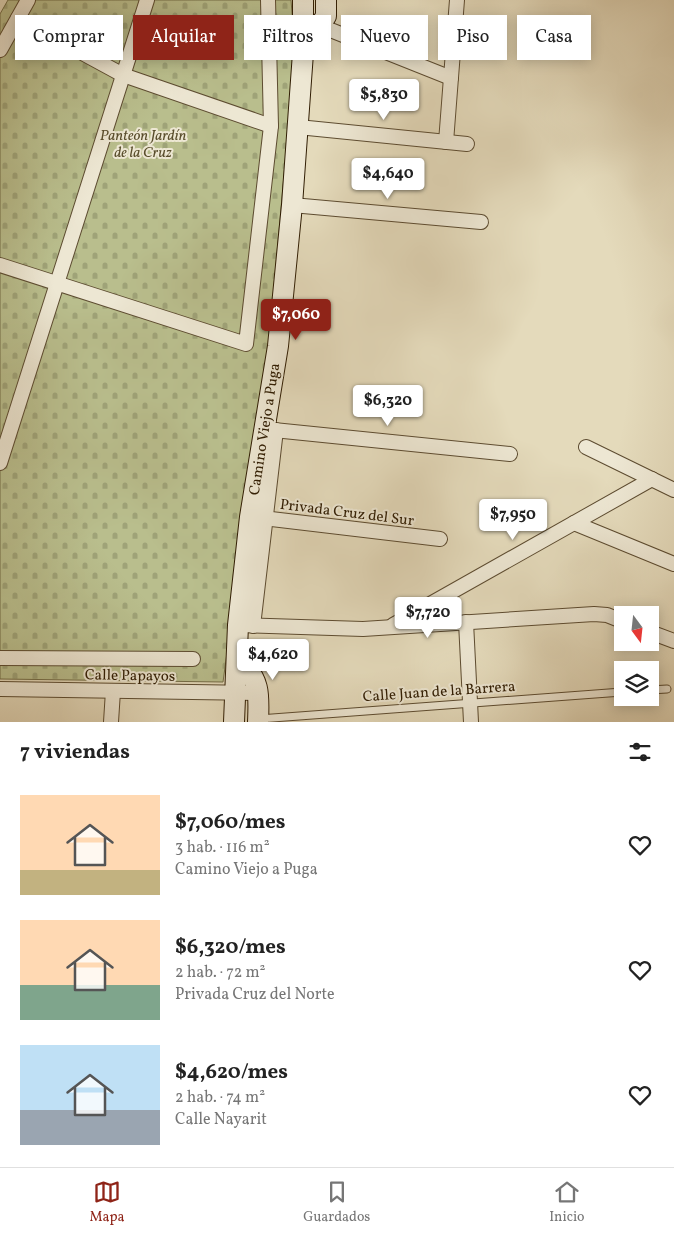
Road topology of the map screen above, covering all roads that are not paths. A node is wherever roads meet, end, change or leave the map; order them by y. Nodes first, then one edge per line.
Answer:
1 (28, 0) edge
2 (147, 0) edge
3 (268, 0) edge
4 (326, 0) edge
5 (457, 0) edge
6 (20, 15) edge
7 (326, 15) edge
8 (15, 23) edge
9 (331, 25) edge
10 (0, 50) edge
11 (95, 60) edge
12 (303, 60) edge
13 (123, 75) junction
14 (451, 78) junction
15 (271, 126) junction
16 (298, 127) junction
17 (446, 142) junction
18 (467, 144) dead end
19 (292, 205) junction
20 (481, 222) dead end
21 (0, 265) edge
22 (57, 283) junction
23 (270, 430) junction
24 (586, 447) dead end
25 (510, 454) dead end
26 (0, 463) edge
27 (652, 480) junction
28 (674, 490) edge
29 (257, 518) junction
30 (574, 523) junction
31 (440, 539) dead end
32 (674, 564) edge
33 (614, 618) edge
34 (466, 622) junction
35 (246, 626) junction
36 (389, 628) junction
37 (659, 635) edge
38 (674, 641) edge
39 (0, 658) edge
40 (193, 659) dead end
41 (238, 662) junction
42 (0, 689) edge
43 (659, 689) edge
44 (667, 689) dead end
45 (113, 691) junction
46 (237, 693) junction
47 (260, 693) junction
48 (614, 693) edge
49 (470, 702) junction
50 (258, 720) edge
51 (111, 722) edge
52 (234, 722) edge
53 (471, 722) edge

1 - 6 street
2 - 13 street
3 - 15 street
4 - 7 street
5 - 14 street
8 - 10 street
9 - 14 street
11 - 13 street
12 - 16 street, Camino Viejo a Puga
13 - 15 street
13 - 22 street
14 - 17 street
15 - 22 street
16 - 17 street
16 - 19 street, Camino Viejo a Puga
17 - 18 street
19 - 20 street
19 - 23 street, Camino Viejo a Puga
21 - 22 street
22 - 26 street
23 - 25 street
23 - 29 street, Camino Viejo a Puga
24 - 27 street
27 - 28 street
27 - 30 street
29 - 31 street, Privada Cruz del Sur
29 - 35 street, Camino Viejo a Puga
30 - 32 street
30 - 36 street
33 - 34 street
34 - 36 street
34 - 49 street
35 - 36 street
35 - 41 street, Camino Viejo a Puga
37 - 38 street
39 - 40 street
41 - 46 street, Camino Viejo a Puga
41 - 47 street
42 - 45 street, Calle Papayos
43 - 44 lane
45 - 46 street, Calle Papayos
45 - 51 street
46 - 47 street, Calle Papayos
46 - 52 street, Camino Viejo a Puga
47 - 50 street
48 - 49 lane, Calle Juan de la Barrera
49 - 50 lane, Calle Juan de la Barrera
49 - 53 street

